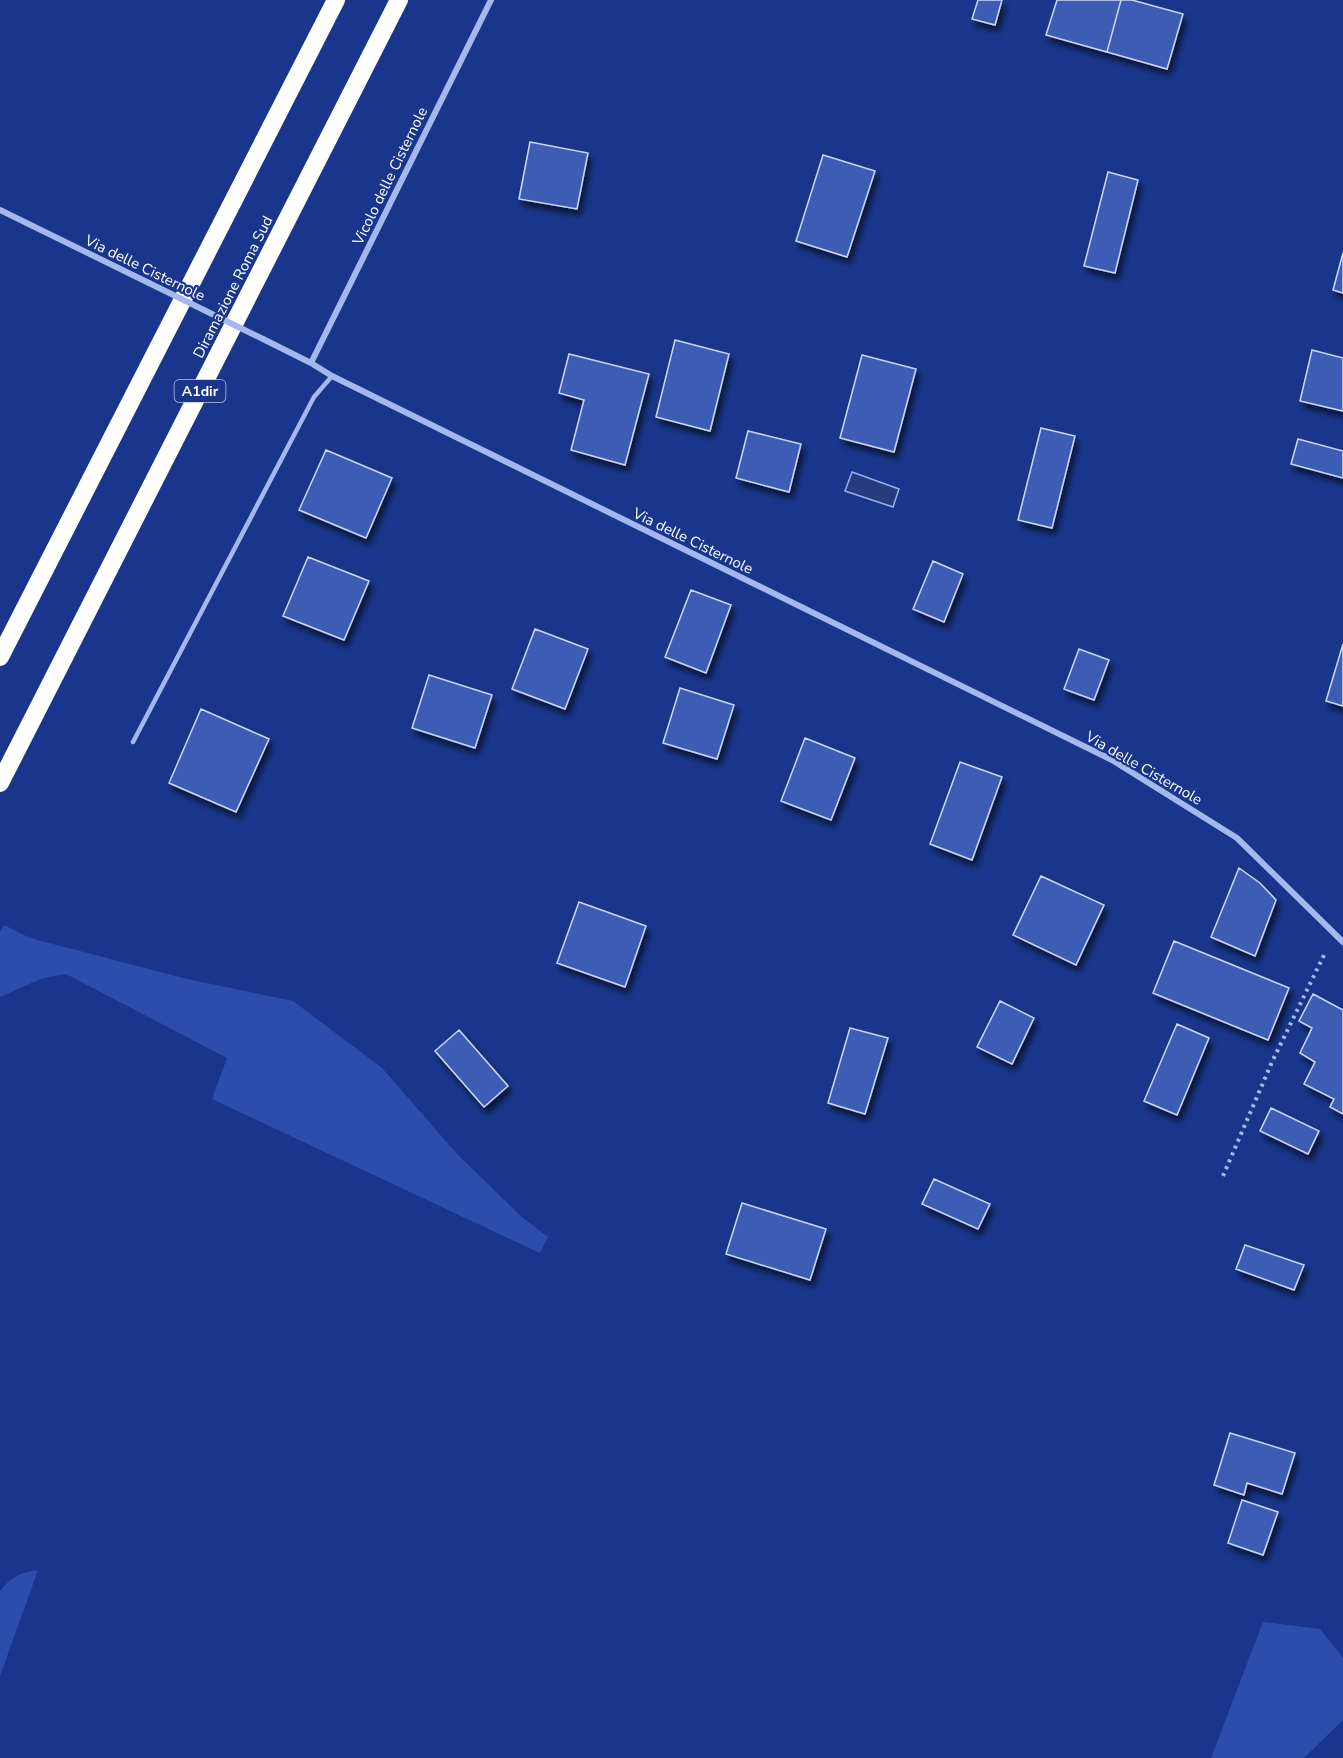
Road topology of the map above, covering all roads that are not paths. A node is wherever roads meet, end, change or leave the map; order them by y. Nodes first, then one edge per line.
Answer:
1 (336, 0) edge
2 (399, 0) edge
3 (491, 0) edge
4 (0, 210) edge
5 (311, 363) junction
6 (332, 376) junction
7 (0, 657) edge
8 (133, 742) dead end
9 (0, 783) edge
10 (1343, 942) edge

1 - 7 highway
2 - 9 highway, Diramazione Roma Sud / A1dir
3 - 5 street, Vicolo delle Cisternole
4 - 5 street, Via delle Cisternole, bridge
5 - 6 street, Via delle Cisternole
6 - 8 lane
6 - 10 street, Via delle Cisternole

